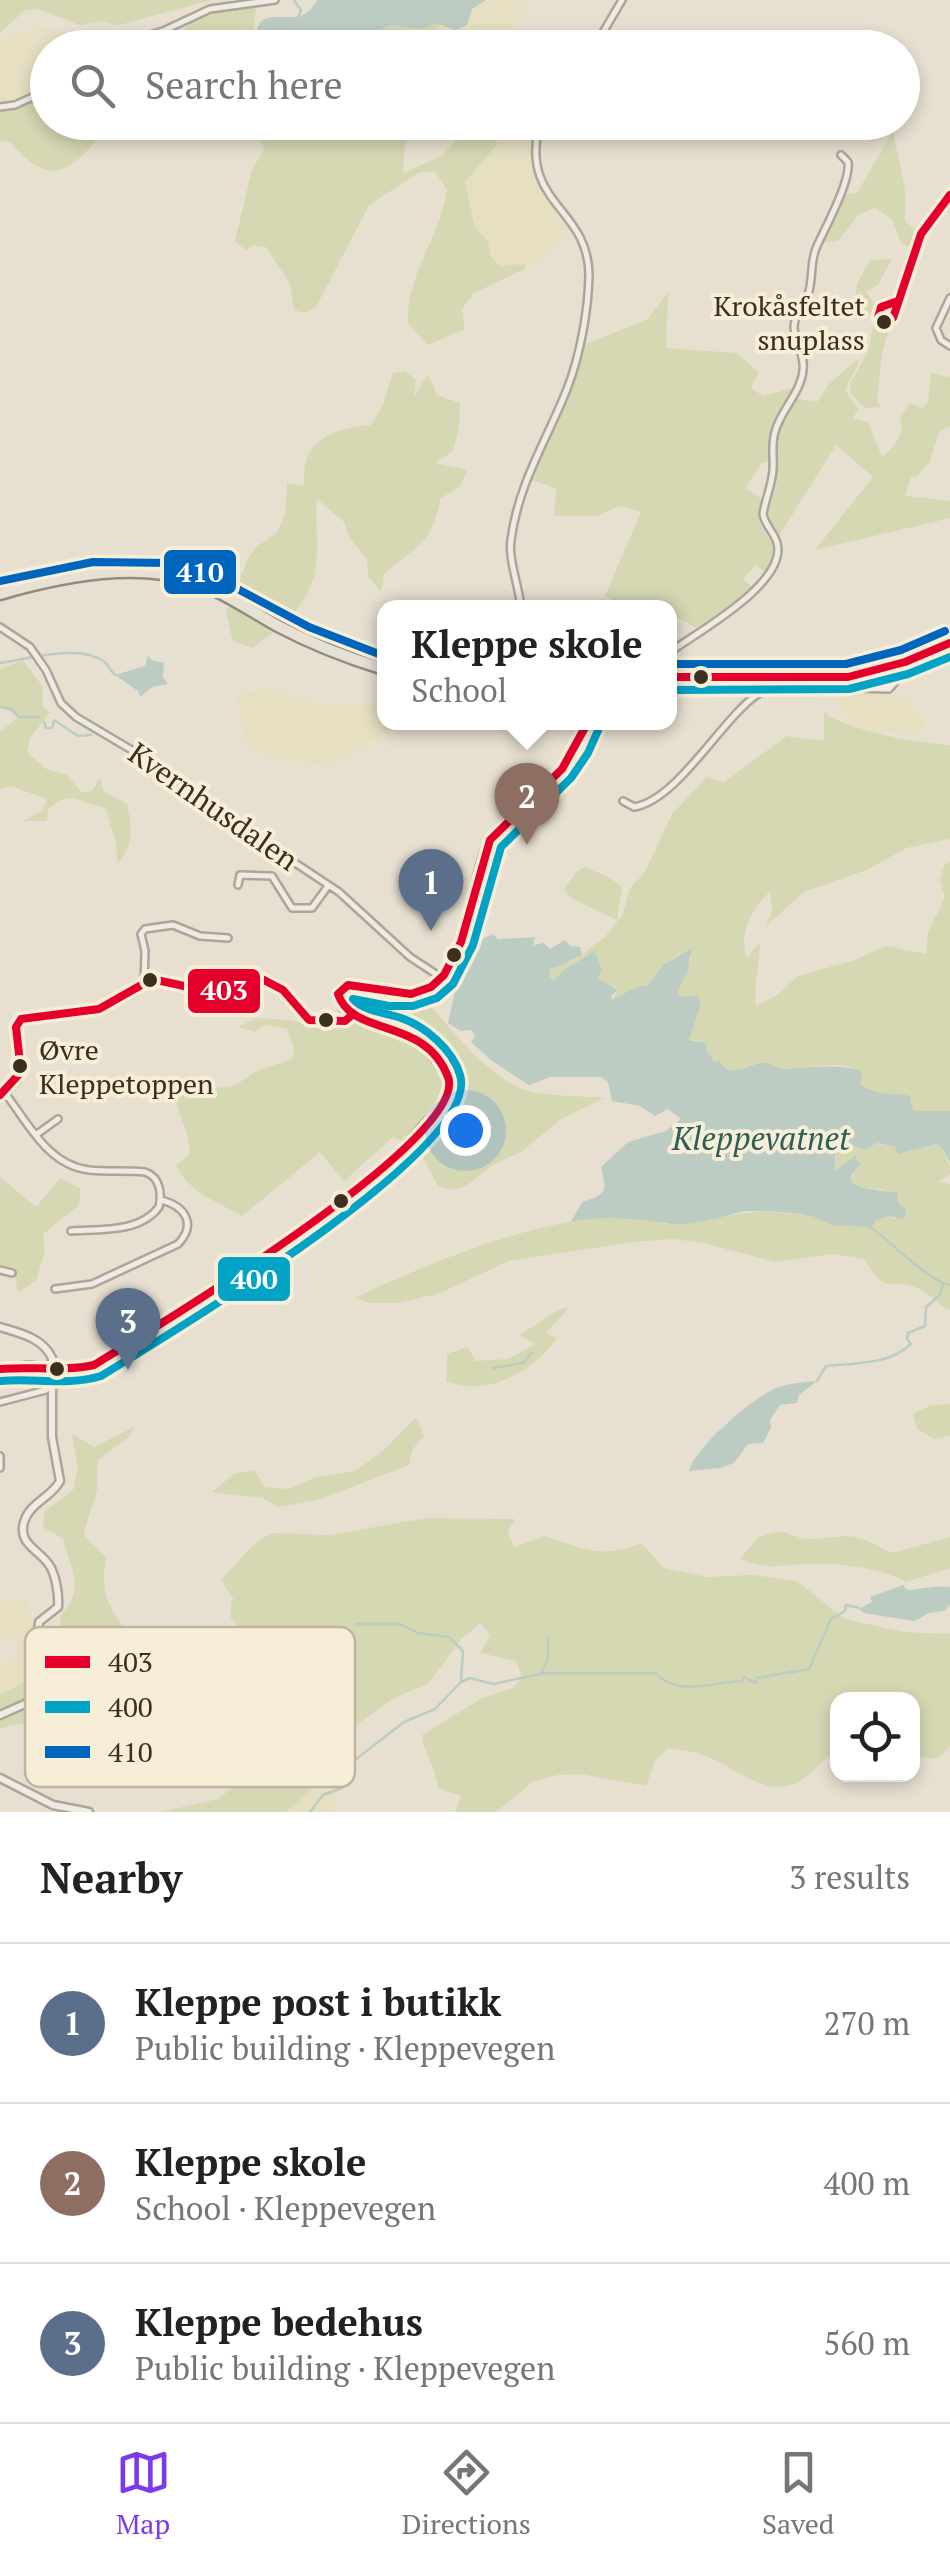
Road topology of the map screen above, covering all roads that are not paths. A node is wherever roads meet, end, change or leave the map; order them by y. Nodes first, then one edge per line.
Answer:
1 (275, 0) edge
2 (622, 0) edge
3 (165, 30) edge
4 (604, 30) edge
5 (30, 98) edge
6 (0, 106) edge
7 (537, 140) edge
8 (841, 156) dead end
9 (950, 195) edge
10 (950, 298) edge
11 (898, 300) dead end
12 (950, 346) edge
13 (0, 593) edge
14 (521, 600) edge
15 (0, 627) edge
16 (948, 643) edge
17 (677, 647) edge
18 (377, 666) edge
19 (890, 667) junction
20 (677, 677) edge
21 (585, 730) edge
22 (622, 801) dead end
23 (238, 885) dead end
24 (328, 886) junction
25 (311, 894) dead end
26 (319, 900) junction
27 (228, 938) dead end
28 (442, 978) junction
29 (144, 983) junction
30 (352, 1015) junction
31 (2, 1094) edge
32 (58, 1119) dead end
33 (37, 1134) junction
34 (161, 1200) junction
35 (72, 1231) dead end
36 (0, 1270) edge
37 (12, 1273) dead end
38 (55, 1288) dead end
39 (0, 1327) edge
40 (52, 1368) junction
41 (0, 1369) edge
42 (52, 1385) junction
43 (0, 1402) edge
44 (0, 1456) edge
45 (0, 1468) edge
46 (38, 1627) edge
47 (25, 1703) edge
48 (0, 1715) edge
49 (0, 1778) edge
50 (89, 1812) edge

1 - 3 street
2 - 4 street
5 - 6 street
7 - 14 street
8 - 17 street
9 - 11 street
10 - 12 street
13 - 18 main road
15 - 24 street, Kvernhusdalen
16 - 19 main road
19 - 20 main road
19 - 22 street
21 - 28 main road
23 - 26 street
24 - 26 street
24 - 28 street, Kvernhusdalen
25 - 26 street
27 - 29 street
28 - 30 main road
29 - 30 street
29 - 31 street
30 - 40 main road
31 - 33 street
32 - 33 street
33 - 34 street
34 - 35 street
34 - 38 street
36 - 37 street
39 - 40 street
40 - 41 main road
40 - 42 street
42 - 43 street
42 - 46 street
44 - 45 street
47 - 48 street
49 - 50 street

